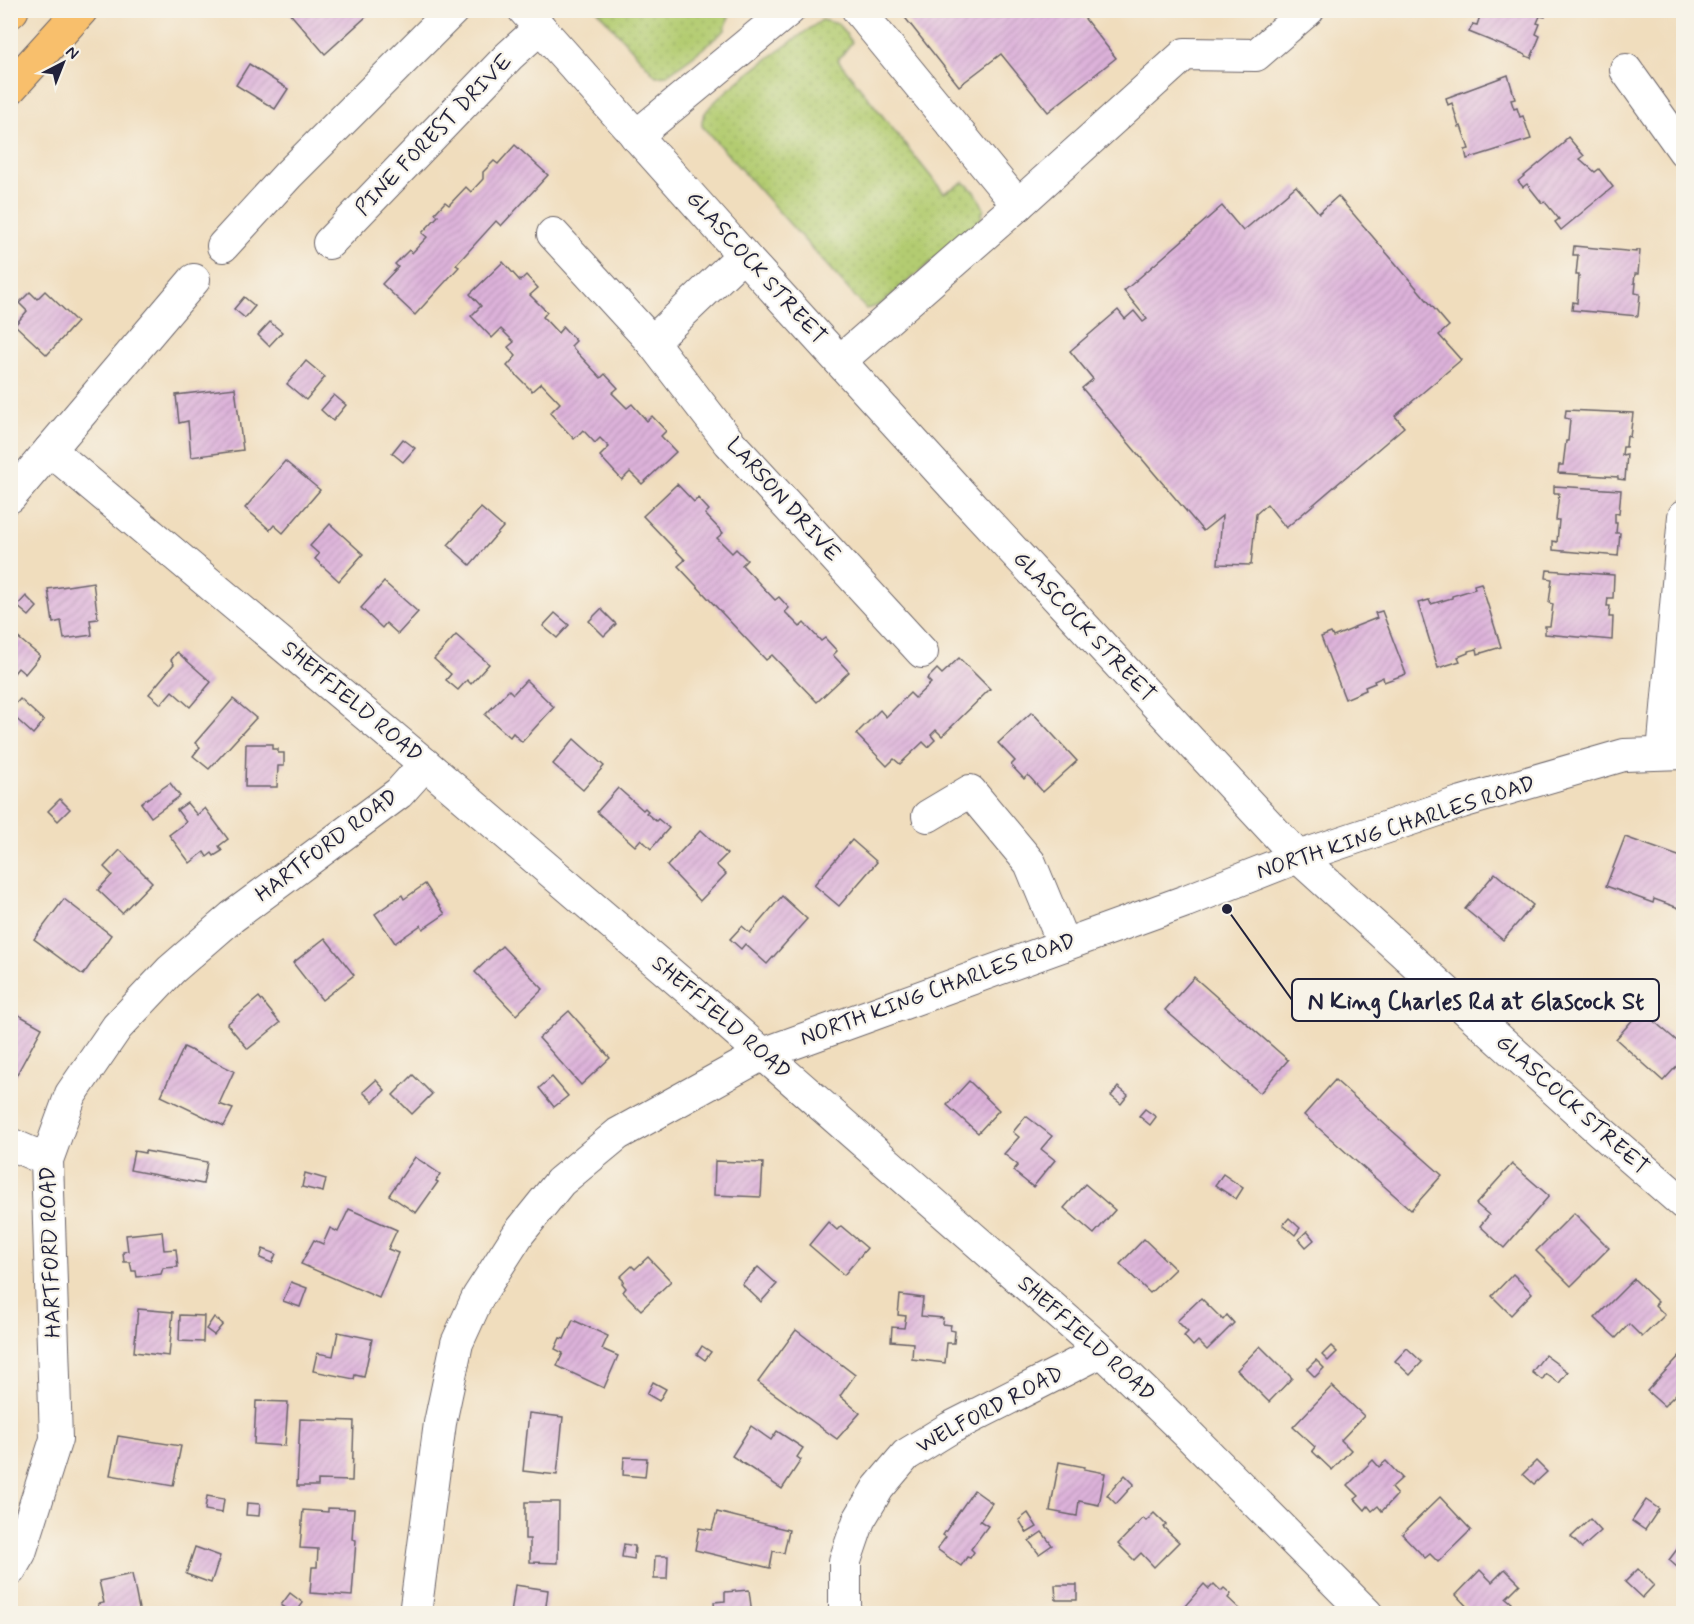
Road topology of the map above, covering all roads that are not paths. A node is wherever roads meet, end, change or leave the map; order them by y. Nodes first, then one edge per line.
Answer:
1 (81, 10) edge
2 (453, 10) edge
3 (789, 10) edge
4 (858, 10) edge
5 (1308, 10) edge
6 (532, 19) edge
7 (1626, 70) dead end
8 (10, 88) edge
9 (636, 136) junction
10 (1683, 151) edge
11 (1018, 205) junction
12 (553, 234) dead end
13 (330, 243) dead end
14 (223, 246) dead end
15 (743, 255) junction
16 (194, 280) dead end
17 (652, 342) junction
18 (840, 361) junction
19 (50, 450) junction
20 (10, 496) edge
21 (1683, 516) edge
22 (922, 652) dead end
23 (1673, 753) edge
24 (425, 764) junction
25 (928, 816) dead end
26 (1298, 857) junction
27 (1064, 945) junction
28 (763, 1054) junction
29 (10, 1144) edge
30 (47, 1160) junction
31 (1683, 1204) edge
32 (1102, 1351) junction
33 (10, 1570) edge
34 (415, 1614) edge
35 (845, 1614) edge
36 (1367, 1614) edge

1 - 8 main road
2 - 14 street
3 - 9 street
4 - 11 street
5 - 11 street
6 - 9 street, GLASCOCK STREET
6 - 13 street, PINE FOREST DRIVE
7 - 10 street
9 - 15 street, GLASCOCK STREET
11 - 18 street
12 - 17 street, LARSON DRIVE
15 - 17 street
15 - 18 street, GLASCOCK STREET
16 - 19 street
17 - 22 street, LARSON DRIVE
18 - 26 street, GLASCOCK STREET
19 - 20 street
19 - 24 street, SHEFFIELD ROAD
21 - 23 street
23 - 26 street, NORTH KING CHARLES ROAD
24 - 28 street, SHEFFIELD ROAD
24 - 30 street, HARTFORD ROAD
25 - 27 street
26 - 27 street, NORTH KING CHARLES ROAD
26 - 31 street, GLASCOCK STREET
27 - 28 street, NORTH KING CHARLES ROAD
28 - 32 street, SHEFFIELD ROAD
28 - 34 street, NORTH KING CHARLES ROAD
29 - 30 street
30 - 33 street, HARTFORD ROAD
32 - 35 street, WELFORD ROAD
32 - 36 street, SHEFFIELD ROAD

